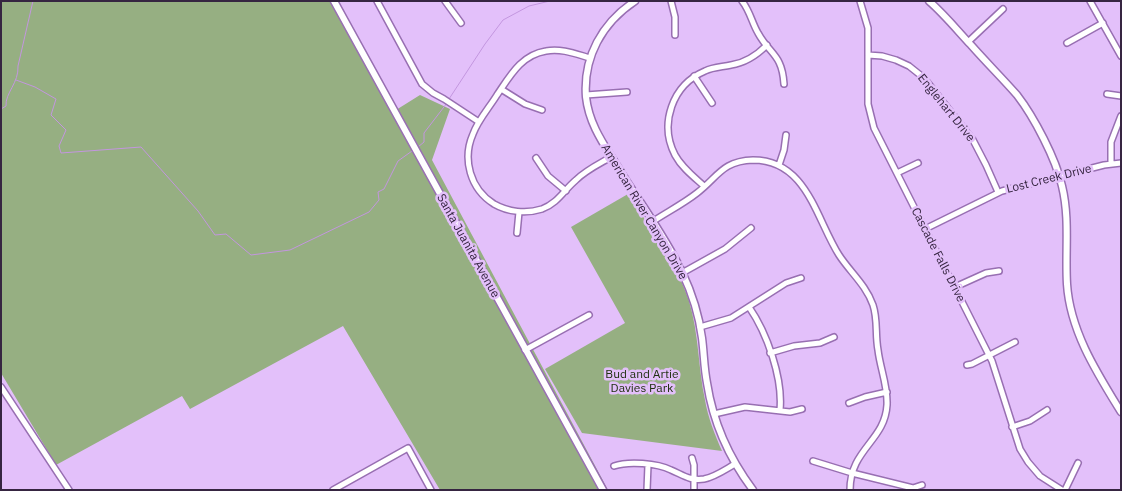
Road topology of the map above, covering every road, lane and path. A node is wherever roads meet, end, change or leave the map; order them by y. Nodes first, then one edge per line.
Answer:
1 (334, 1) edge
2 (377, 1) edge
3 (445, 1) edge
4 (635, 1) edge
5 (671, 1) edge
6 (742, 1) edge
7 (860, 1) edge
8 (929, 1) edge
9 (1090, 1) edge
10 (1003, 9) dead end
11 (461, 23) dead end
12 (1102, 23) junction
13 (675, 35) dead end
14 (968, 42) junction
15 (1067, 43) dead end
16 (768, 45) junction
17 (868, 55) junction
18 (1121, 56) edge
19 (590, 58) junction
20 (694, 76) junction
21 (784, 84) dead end
22 (501, 89) junction
23 (627, 92) dead end
24 (1107, 94) dead end
25 (586, 95) junction
26 (1121, 96) edge
27 (712, 103) dead end
28 (542, 110) dead end
29 (1121, 116) edge
30 (479, 122) junction
31 (786, 136) dead end
32 (611, 157) junction
33 (536, 158) dead end
34 (918, 163) dead end
35 (1121, 163) edge
36 (1111, 164) junction
37 (779, 165) junction
38 (897, 173) junction
39 (1059, 176) junction
40 (704, 186) junction
41 (566, 191) junction
42 (998, 192) junction
43 (519, 212) junction
44 (652, 222) junction
45 (751, 228) dead end
46 (925, 229) junction
47 (517, 233) dead end
48 (999, 271) dead end
49 (682, 273) junction
50 (801, 278) dead end
51 (955, 288) junction
52 (749, 307) junction
53 (588, 315) dead end
54 (700, 327) junction
55 (834, 337) dead end
56 (1015, 342) dead end
57 (526, 350) junction
58 (770, 353) junction
59 (990, 356) junction
60 (967, 365) dead end
61 (1, 388) edge
62 (887, 392) junction
63 (849, 403) dead end
64 (802, 409) dead end
65 (780, 410) junction
66 (1047, 410) dead end
67 (1121, 412) edge
68 (714, 414) junction
69 (1012, 427) junction
70 (692, 458) dead end
71 (812, 461) dead end
72 (1078, 463) dead end
73 (735, 464) junction
74 (648, 465) junction
75 (614, 466) dead end
76 (852, 473) junction
77 (693, 479) junction
78 (922, 485) dead end
79 (69, 490) edge
80 (333, 490) edge
81 (431, 490) edge
82 (603, 490) edge
83 (647, 490) edge
84 (694, 490) edge
85 (753, 490) edge
86 (850, 490) edge
87 (1063, 490) edge

1 - 57 street, Santa Juanita Avenue
2 - 30 street
3 - 11 street
4 - 19 street, American River Canyon Drive
5 - 13 street
6 - 16 street
7 - 17 street, Cascade Falls Drive
8 - 14 street
9 - 12 street
10 - 14 street
12 - 15 street
12 - 18 street
14 - 39 street
16 - 20 street
16 - 21 street
17 - 38 street, Cascade Falls Drive
17 - 42 street, Englehart Drive
19 - 22 street
19 - 25 street, American River Canyon Drive
20 - 27 street
20 - 40 street
22 - 28 street
22 - 30 street
23 - 25 street
24 - 26 street
25 - 32 street, American River Canyon Drive
29 - 36 street
30 - 43 street
31 - 37 street
32 - 41 street
32 - 44 street, American River Canyon Drive
33 - 41 street
34 - 38 street
35 - 36 street, Lost Creek Drive
36 - 39 street, Lost Creek Drive
37 - 40 street
37 - 62 street
38 - 46 street, Cascade Falls Drive
39 - 42 street, Lost Creek Drive
39 - 67 street
40 - 44 street
41 - 43 street
42 - 46 street, Lost Creek Drive
43 - 47 street
44 - 49 street, American River Canyon Drive
45 - 49 street
46 - 51 street, Cascade Falls Drive
48 - 51 street
49 - 54 street, American River Canyon Drive
50 - 52 street
51 - 59 street, Cascade Falls Drive
52 - 54 street
52 - 58 street
53 - 57 street
54 - 68 street, American River Canyon Drive
55 - 58 street
56 - 59 street
57 - 82 street, Santa Juanita Avenue
58 - 65 street
59 - 60 street
59 - 69 street, Cascade Falls Drive
61 - 79 street
62 - 63 street
62 - 76 street
64 - 65 street
65 - 68 street
66 - 69 street
68 - 73 street, American River Canyon Drive
69 - 87 street, Cascade Falls Drive
70 - 77 street
71 - 76 street
72 - 87 street
73 - 77 street
73 - 85 street, American River Canyon Drive
74 - 75 street
74 - 77 street
74 - 83 street
76 - 78 street
76 - 86 street
77 - 84 street
80 - 81 street

